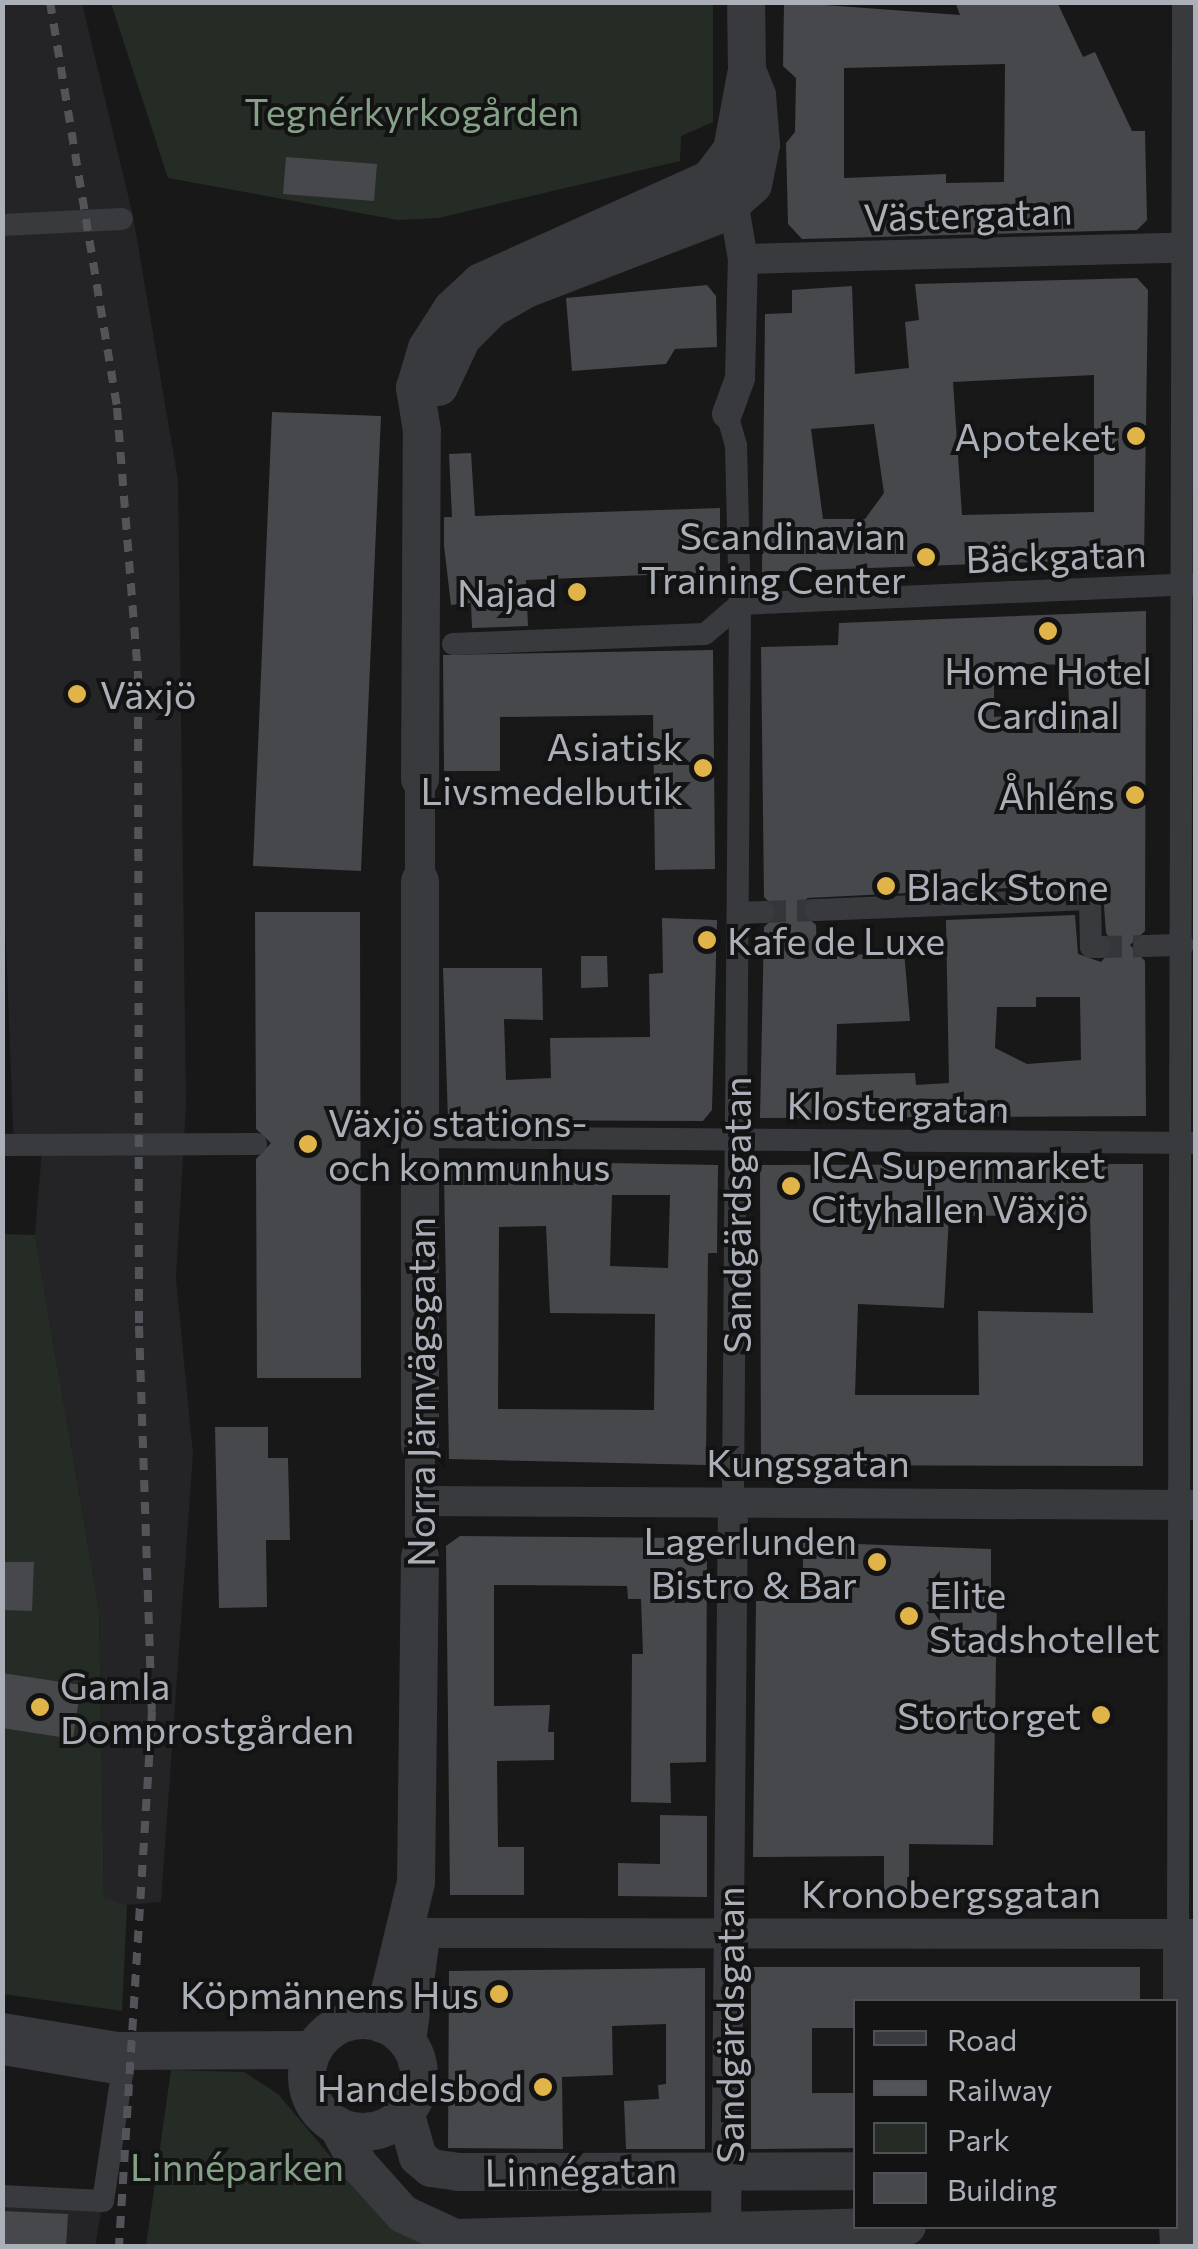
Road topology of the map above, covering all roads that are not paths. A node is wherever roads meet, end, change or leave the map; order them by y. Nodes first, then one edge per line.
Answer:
1 (746, 2) edge
2 (1183, 2) edge
3 (722, 193) junction
4 (122, 218) dead end
5 (2, 225) edge
6 (1190, 248) edge
7 (743, 260) junction
8 (726, 414) joint
9 (1190, 585) edge
10 (740, 604) junction
11 (452, 644) dead end
12 (420, 778) joint
13 (420, 881) joint
14 (816, 910) tunnel mouth
15 (764, 912) tunnel mouth
16 (738, 914) junction
17 (1183, 945) junction
18 (1145, 946) tunnel mouth
19 (1100, 947) dead end
20 (420, 1137) junction
21 (736, 1139) junction
22 (256, 1144) dead end
23 (1189, 1144) edge
24 (2, 1145) edge
25 (420, 1445) joint
26 (420, 1502) junction
27 (733, 1502) junction
28 (1187, 1505) edge
29 (420, 1557) joint
30 (408, 1933) junction
31 (729, 1933) junction
32 (1187, 1934) edge
33 (2, 2032) edge
34 (395, 2032) junction
35 (313, 2050) junction
36 (2, 2054) edge
37 (406, 2112) junction
38 (337, 2125) junction
39 (1178, 2157) edge
40 (729, 2168) junction
41 (853, 2171) edge
42 (1178, 2191) edge
43 (2, 2196) edge
44 (853, 2227) edge
45 (726, 2229) junction
46 (1182, 2229) edge

1 - 3 street
2 - 6 street
3 - 7 street, Sandgärdsgatan
3 - 12 street, Norra Järnvägsgatan
4 - 5 street
6 - 7 street, Västergatan
6 - 9 street
7 - 8 street, Sandgärdsgatan
8 - 10 street, Sandgärdsgatan
9 - 10 street, Bäckgatan
9 - 17 street
10 - 11 street
10 - 16 street, Sandgärdsgatan
12 - 13 street, Norra Järnvägsgatan
13 - 20 street, Norra Järnvägsgatan
14 - 19 street
15 - 16 street
16 - 21 street, Sandgärdsgatan
17 - 18 street
17 - 23 street
20 - 21 street, Klostergatan
20 - 25 street, Norra Järnvägsgatan
21 - 23 street, Klostergatan
21 - 27 street, Sandgärdsgatan
22 - 24 street
23 - 28 street
25 - 26 street, Norra Järnvägsgatan
26 - 27 street, Kungsgatan
26 - 29 street, Norra Järnvägsgatan
27 - 28 street, Kungsgatan
27 - 31 street, Sandgärdsgatan
28 - 32 street
29 - 30 street, Norra Järnvägsgatan
30 - 31 street, Kronobergsgatan
30 - 34 street, Norra Järnvägsgatan
31 - 32 street, Kronobergsgatan
31 - 40 street, Sandgärdsgatan
32 - 39 street
33 - 35 street
34 - 35 street
34 - 37 street
35 - 38 street
36 - 43 street
37 - 38 street
37 - 40 street, Linnégatan
38 - 45 street, Linnégatan
40 - 41 street, Linnégatan
40 - 45 street, Sandgärdsgatan
42 - 46 street
44 - 45 street, Linnégatan

